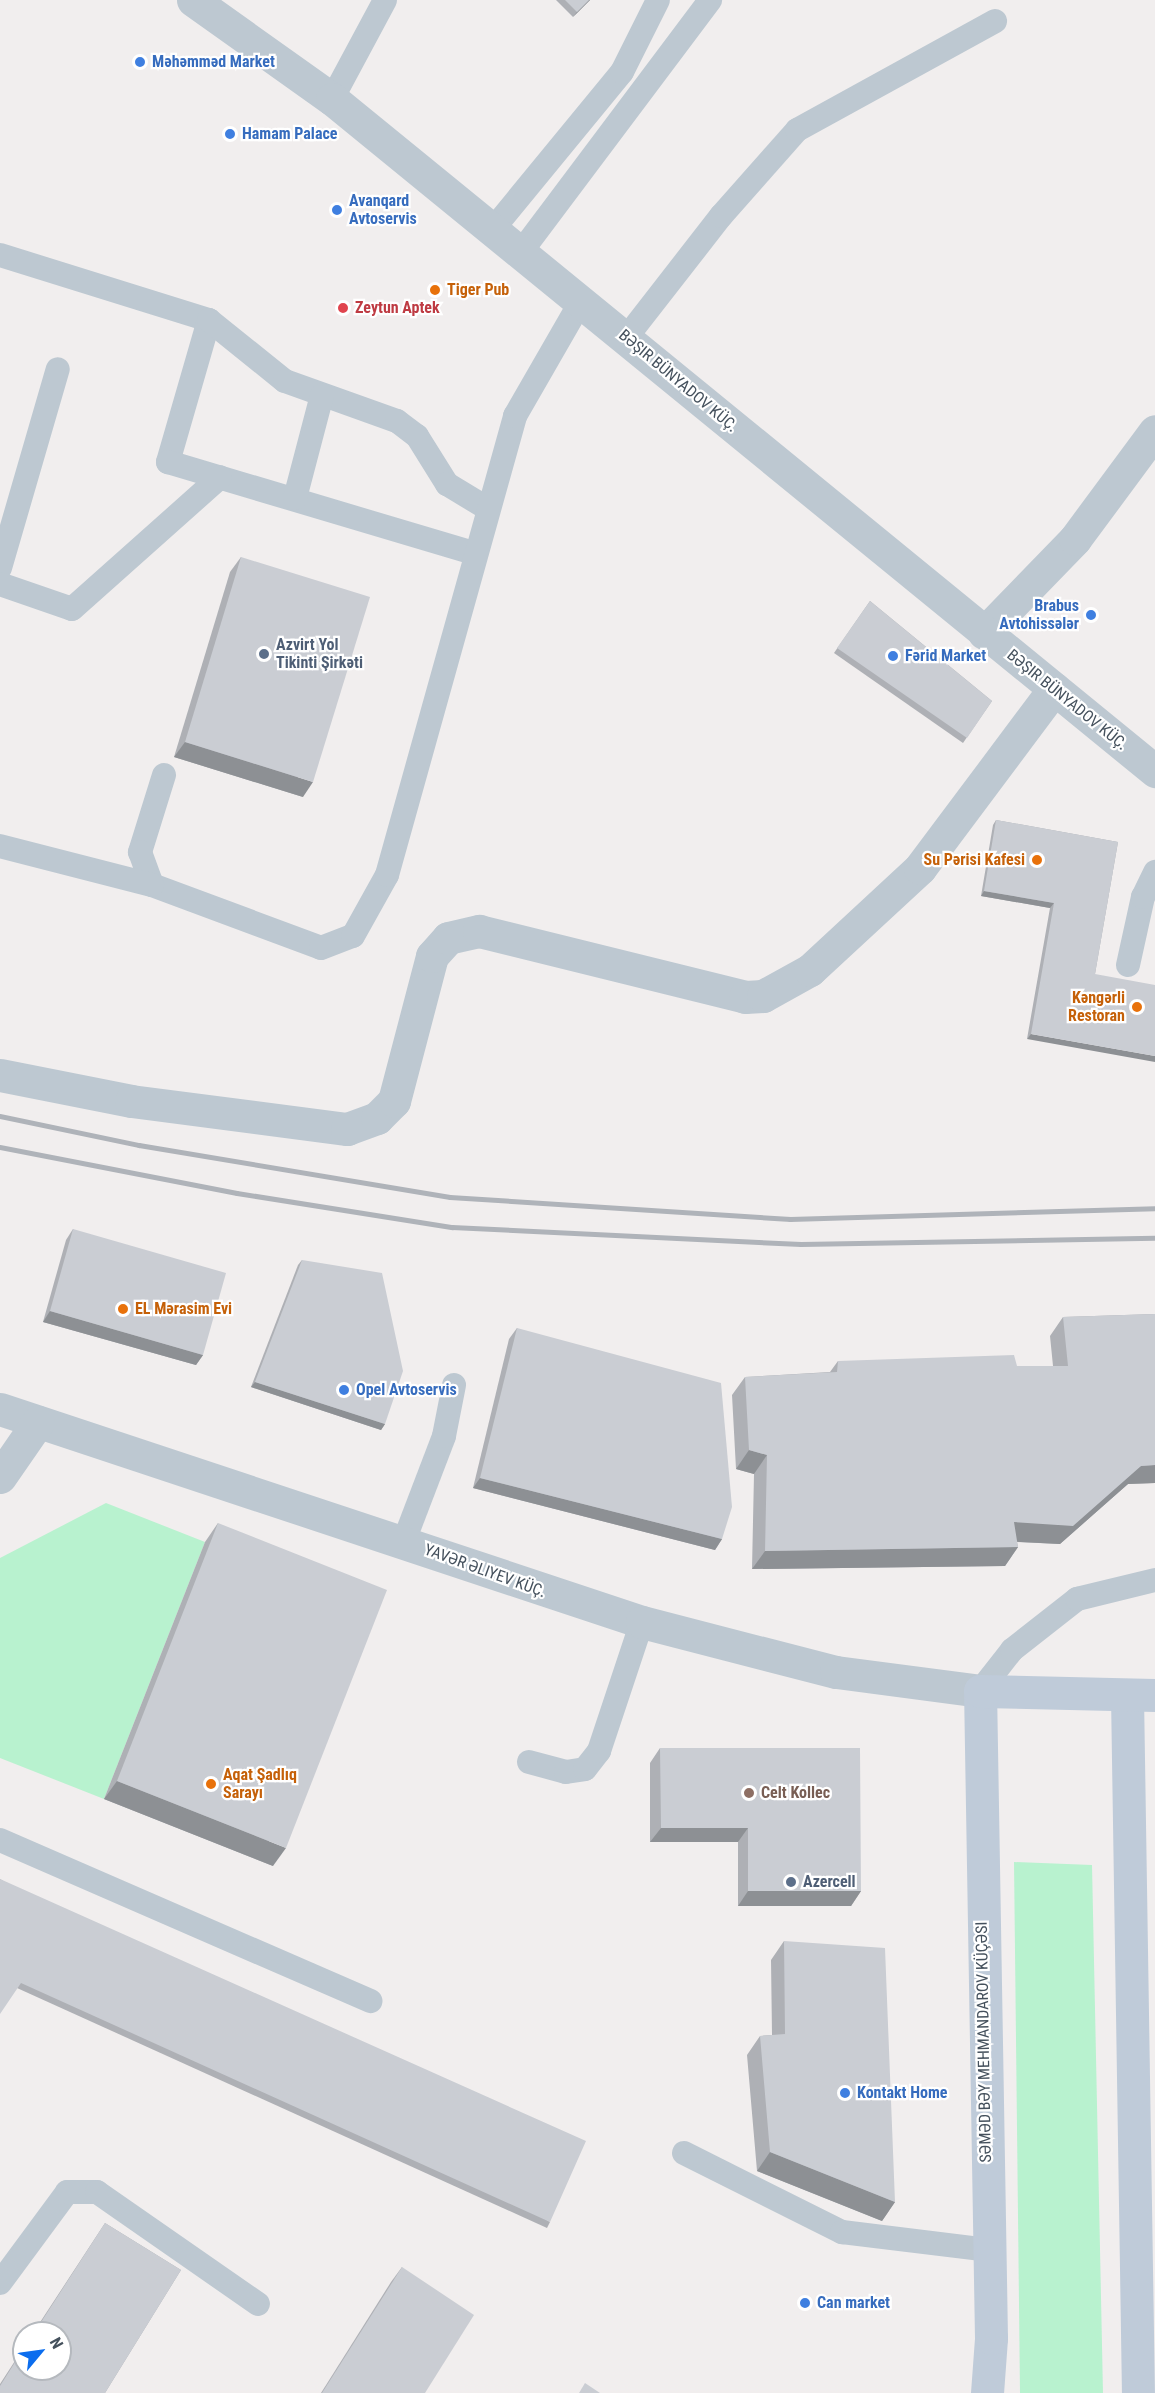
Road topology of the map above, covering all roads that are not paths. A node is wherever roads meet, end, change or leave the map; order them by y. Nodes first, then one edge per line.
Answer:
1 (193, 0) edge
2 (384, 0) edge
3 (658, 0) edge
4 (710, 0) edge
5 (994, 21) dead end
6 (332, 99) junction
7 (493, 229) junction
8 (520, 252) junction
9 (0, 255) edge
10 (581, 301) junction
11 (209, 320) junction
12 (626, 338) junction
13 (58, 369) dead end
14 (322, 394) junction
15 (1155, 431) edge
16 (220, 477) junction
17 (295, 498) junction
18 (485, 507) junction
19 (473, 553) junction
20 (0, 568) edge
21 (0, 585) edge
22 (984, 633) junction
23 (1054, 689) junction
24 (1155, 771) edge
25 (164, 776) dead end
26 (0, 846) edge
27 (1155, 873) edge
28 (152, 885) junction
29 (1128, 965) dead end
30 (0, 1075) edge
31 (454, 1385) dead end
32 (0, 1409) edge
33 (38, 1422) junction
34 (0, 1477) edge
35 (404, 1541) junction
36 (1155, 1580) edge
37 (642, 1622) junction
38 (980, 1691) junction
39 (1141, 1695) edge
40 (529, 1762) dead end
41 (0, 1840) edge
42 (370, 2001) dead end
43 (684, 2153) dead end
44 (988, 2250) junction
45 (0, 2283) edge
46 (258, 2304) dead end
47 (1144, 2389) edge
48 (987, 2393) edge

1 - 6 street, BƏŞIR BÜNYADOV KÜÇ.
2 - 6 lane
3 - 7 lane
4 - 8 lane
5 - 12 lane
6 - 7 street, BƏŞIR BÜNYADOV KÜÇ.
7 - 8 street, BƏŞIR BÜNYADOV KÜÇ.
8 - 10 street, BƏŞIR BÜNYADOV KÜÇ.
9 - 11 lane
10 - 12 street, BƏŞIR BÜNYADOV KÜÇ.
10 - 18 lane
11 - 14 lane
11 - 16 lane
12 - 22 street, BƏŞIR BÜNYADOV KÜÇ.
13 - 20 lane
14 - 17 lane
14 - 18 lane
15 - 22 street
16 - 17 lane
16 - 21 lane
17 - 19 lane
18 - 19 lane
19 - 28 lane
22 - 23 street, BƏŞIR BÜNYADOV KÜÇ.
23 - 24 street, BƏŞIR BÜNYADOV KÜÇ.
23 - 30 street
25 - 28 lane
26 - 28 lane
27 - 29 lane
31 - 35 lane
32 - 33 street, YAVƏR ƏLIYEV KÜÇ.
33 - 34 street
33 - 35 street, YAVƏR ƏLIYEV KÜÇ.
35 - 37 street, YAVƏR ƏLIYEV KÜÇ.
36 - 38 lane
37 - 38 street, YAVƏR ƏLIYEV KÜÇ.
37 - 40 lane
38 - 39 main road
38 - 44 main road, SƏMƏD BƏY MEHMANDAROV KÜÇƏSI
39 - 47 main road
41 - 42 lane
43 - 44 lane
44 - 48 main road, SƏMƏD BƏY MEHMANDAROV KÜÇƏSI
45 - 46 lane

